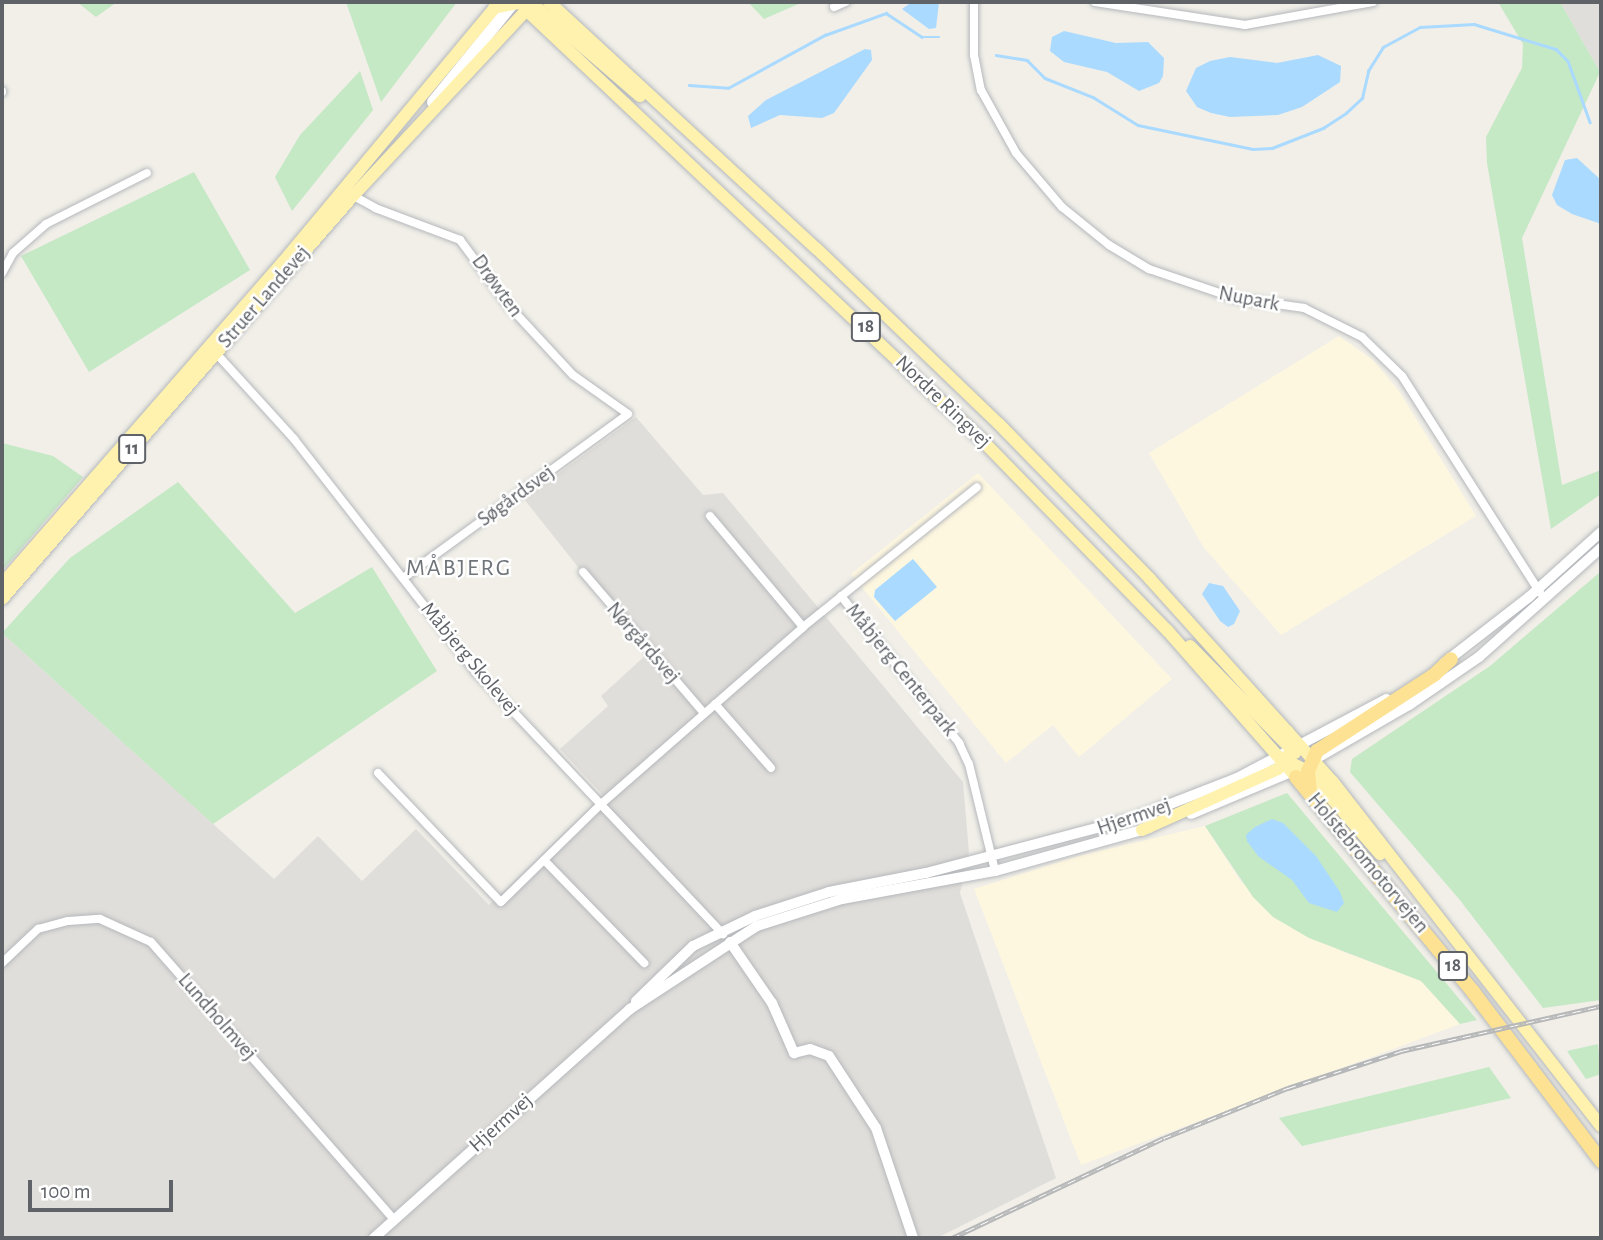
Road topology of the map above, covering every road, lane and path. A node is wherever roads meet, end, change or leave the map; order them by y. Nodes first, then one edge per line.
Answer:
1 (549, 2) edge
2 (846, 2) edge
3 (974, 2) edge
4 (1095, 2) edge
5 (1373, 2) edge
6 (525, 4) edge
7 (1354, 4) edge
8 (497, 5) edge
9 (834, 7) dead end
10 (673, 116) junction
11 (147, 173) dead end
12 (349, 193) junction
13 (2, 273) edge
14 (212, 350) junction
15 (628, 414) joint
16 (977, 487) dead end
17 (710, 516) dead end
18 (1601, 532) edge
19 (1601, 548) edge
20 (583, 572) dead end
21 (403, 578) junction
22 (2, 584) edge
23 (1538, 590) junction
24 (841, 596) junction
25 (2, 599) edge
26 (1545, 601) junction
27 (803, 627) junction
28 (1451, 659) joint
29 (715, 704) junction
30 (704, 713) junction
31 (1298, 762) junction
32 (771, 768) dead end
33 (378, 773) dead end
34 (600, 806) junction
35 (1142, 830) joint
36 (991, 856) junction
37 (544, 860) junction
38 (995, 871) junction
39 (720, 931) junction
40 (730, 943) junction
41 (2, 963) edge
42 (644, 963) dead end
43 (630, 1009) junction
44 (1601, 1126) edge
45 (1601, 1161) edge
46 (394, 1220) junction
47 (374, 1238) edge
48 (914, 1238) edge

1 - 10 main road, Nordre Ringvej / 18
2 - 9 street
3 - 23 street, Nupark
4 - 7 street
5 - 7 street
6 - 8 main road
6 - 10 main road
6 - 12 main road, Struer Landevej / 11
6 - 31 main road, Nordre Ringvej / 18
8 - 12 main road, Struer Landevej / 11
10 - 31 main road, Nordre Ringvej / 18
11 - 13 street
12 - 14 main road, Struer Landevej / 11
12 - 15 street, Drøwten
14 - 21 street, Måbjerg Skolevej
14 - 22 main road, Struer Landevej / 11
14 - 25 main road, Struer Landevej / 11
15 - 21 street, Søgårdsvej
16 - 24 street, Måbjerg Centerpark
17 - 27 street
18 - 23 street
19 - 26 street, Hjermvej
20 - 30 street, Nørgårdsvej
21 - 34 street, Måbjerg Skolevej
23 - 26 street, Nupark
23 - 28 street
24 - 27 street
24 - 36 street, Måbjerg Centerpark
26 - 31 street, Hjermvej
27 - 29 street
28 - 31 highway
29 - 30 street
29 - 32 street
30 - 34 street
31 - 35 main road
31 - 36 street, Hjermvej
31 - 44 main road, Holstebromotorvejen / 18
31 - 45 highway, Holstebromotorvejen / 18
33 - 37 street
34 - 37 street
34 - 39 street, Måbjerg Skolevej
35 - 38 street, Hjermvej
36 - 38 street, Måbjerg Centerpark
36 - 39 street, Hjermvej
37 - 42 street
38 - 40 street, Hjermvej
39 - 40 street, Måbjerg Skolevej
39 - 43 street, Hjermvej
40 - 43 street, Hjermvej
40 - 48 street
41 - 46 street, Lundholmvej
43 - 46 street, Hjermvej
46 - 47 street, Hjermvej

